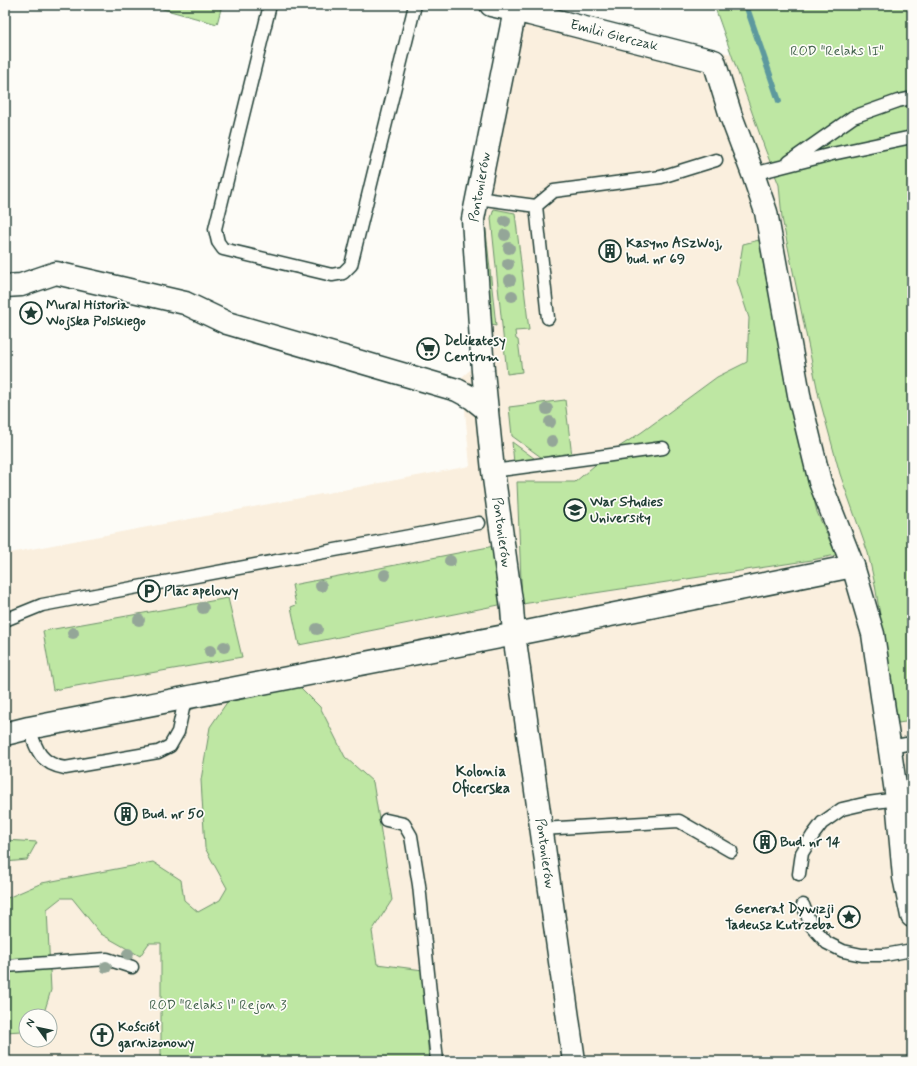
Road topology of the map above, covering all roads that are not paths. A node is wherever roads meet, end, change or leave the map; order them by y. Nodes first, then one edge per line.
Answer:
1 (270, 5) edge
2 (415, 5) edge
3 (491, 5) edge
4 (515, 8) edge
5 (912, 98) edge
6 (912, 136) edge
7 (716, 160) dead end
8 (784, 166) junction
9 (753, 174) junction
10 (477, 198) junction
11 (536, 206) junction
12 (5, 286) edge
13 (548, 318) dead end
14 (483, 372) junction
15 (457, 390) junction
16 (487, 410) junction
17 (663, 448) dead end
18 (493, 471) junction
19 (479, 523) dead end
20 (853, 566) junction
21 (5, 620) edge
22 (514, 634) junction
23 (182, 698) junction
24 (29, 728) junction
25 (5, 734) edge
26 (912, 743) edge
27 (890, 747) junction
28 (897, 799) junction
29 (386, 820) dead end
30 (542, 829) junction
31 (731, 851) dead end
32 (799, 874) dead end
33 (803, 905) dead end
34 (912, 916) edge
35 (912, 950) edge
36 (5, 966) edge
37 (132, 967) dead end
38 (437, 1061) edge
39 (574, 1061) edge

1 - 2 lane
3 - 4 street, Emilii Gierczak
4 - 9 street, Emilii Gierczak
4 - 10 street, Pontonierów
5 - 8 lane
6 - 8 lane
7 - 11 lane
8 - 9 lane
9 - 20 street
10 - 11 lane
10 - 14 street, Pontonierów
11 - 13 lane
12 - 15 street
14 - 15 street
14 - 16 street, Pontonierów
15 - 16 street
16 - 18 street, Pontonierów
17 - 18 lane
18 - 22 street, Pontonierów
19 - 21 lane
20 - 22 street
20 - 27 street
22 - 23 street
22 - 30 street, Pontonierów
23 - 24 street
23 - 24 lane
24 - 25 street
26 - 27 lane
27 - 28 street
28 - 32 lane
28 - 34 street
29 - 38 lane
30 - 31 lane
30 - 39 street, Pontonierów
33 - 35 lane
36 - 37 lane

